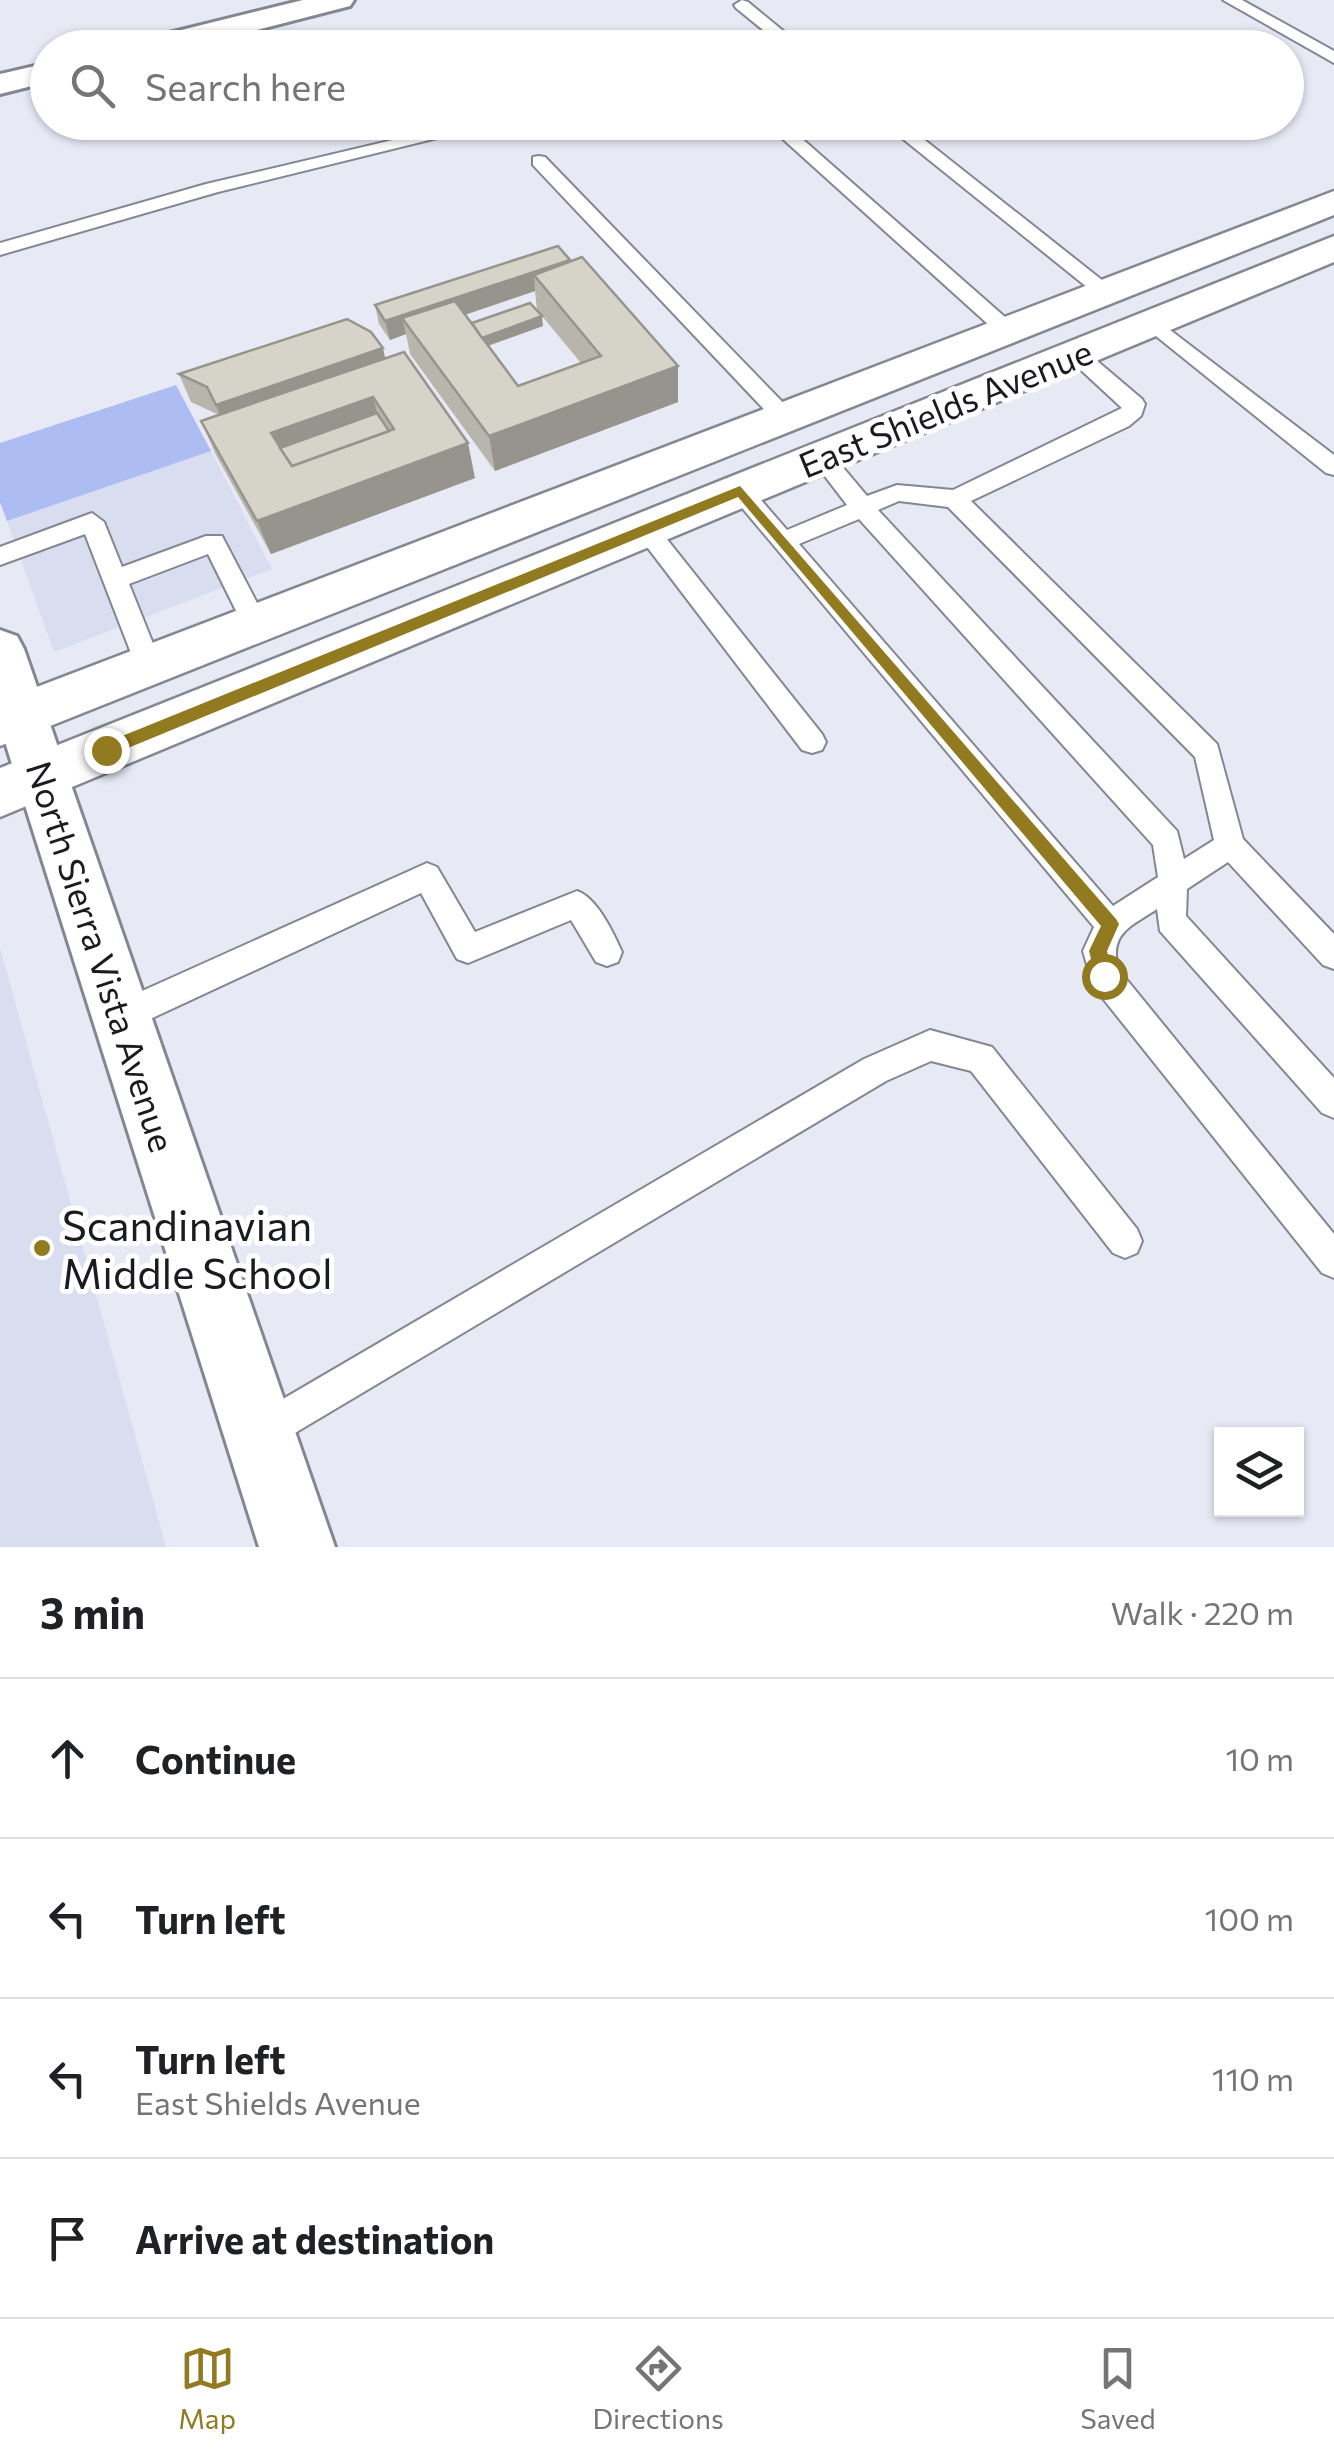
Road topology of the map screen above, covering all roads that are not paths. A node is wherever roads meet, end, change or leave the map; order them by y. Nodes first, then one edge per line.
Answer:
1 (339, 0) edge
2 (1231, 0) edge
3 (742, 5) dead end
4 (220, 30) edge
5 (773, 30) edge
6 (1284, 30) edge
7 (1304, 41) edge
8 (1334, 58) edge
9 (30, 76) edge
10 (0, 84) edge
11 (417, 140) edge
12 (792, 140) edge
13 (913, 140) edge
14 (539, 161) dead end
15 (1334, 202) edge
16 (0, 248) edge
17 (1334, 248) edge
18 (1104, 292) junction
19 (1152, 322) junction
20 (1007, 330) junction
21 (1076, 354) junction
22 (784, 418) junction
23 (822, 458) junction
24 (1334, 467) edge
25 (740, 491) junction
26 (955, 499) junction
27 (862, 508) junction
28 (646, 530) junction
29 (786, 540) junction
30 (0, 556) edge
31 (116, 579) junction
32 (255, 624) junction
33 (0, 649) edge
34 (149, 666) junction
35 (11, 720) edge
36 (812, 742) dead end
37 (21, 784) edge
38 (1230, 845) junction
39 (1173, 881) junction
40 (1110, 924) junction
41 (607, 952) dead end
42 (1334, 955) edge
43 (122, 1016) junction
44 (1334, 1102) edge
45 (1125, 1241) dead end
46 (1334, 1261) edge
47 (260, 1433) junction
48 (298, 1547) edge

1 - 4 street
2 - 6 lane
3 - 5 lane
7 - 8 lane
9 - 10 street
11 - 16 lane
12 - 20 lane
13 - 18 lane
14 - 22 lane
15 - 18 main road, East Shields Avenue
17 - 19 main road, East Shields Avenue
18 - 20 main road, East Shields Avenue
19 - 21 main road, East Shields Avenue
19 - 24 lane
20 - 22 main road, East Shields Avenue
20 - 23 main road
21 - 23 main road, East Shields Avenue
21 - 26 lane
22 - 32 main road, East Shields Avenue
23 - 25 main road, East Shields Avenue
23 - 27 lane
25 - 28 main road, East Shields Avenue
25 - 29 lane
26 - 27 lane
26 - 38 lane
27 - 29 lane
27 - 39 lane
28 - 36 lane
28 - 37 main road, East Shields Avenue
29 - 40 lane
30 - 31 lane
31 - 32 lane
31 - 34 lane
32 - 34 main road, East Shields Avenue
33 - 35 street, North Sierra Vista Avenue
34 - 35 main road, East Shields Avenue
35 - 37 street, North Sierra Vista Avenue
37 - 43 street, North Sierra Vista Avenue
38 - 39 lane
38 - 42 lane
39 - 40 lane
39 - 44 lane
40 - 46 lane
41 - 43 lane
43 - 47 street, North Sierra Vista Avenue
45 - 47 lane
47 - 48 street, North Sierra Vista Avenue

